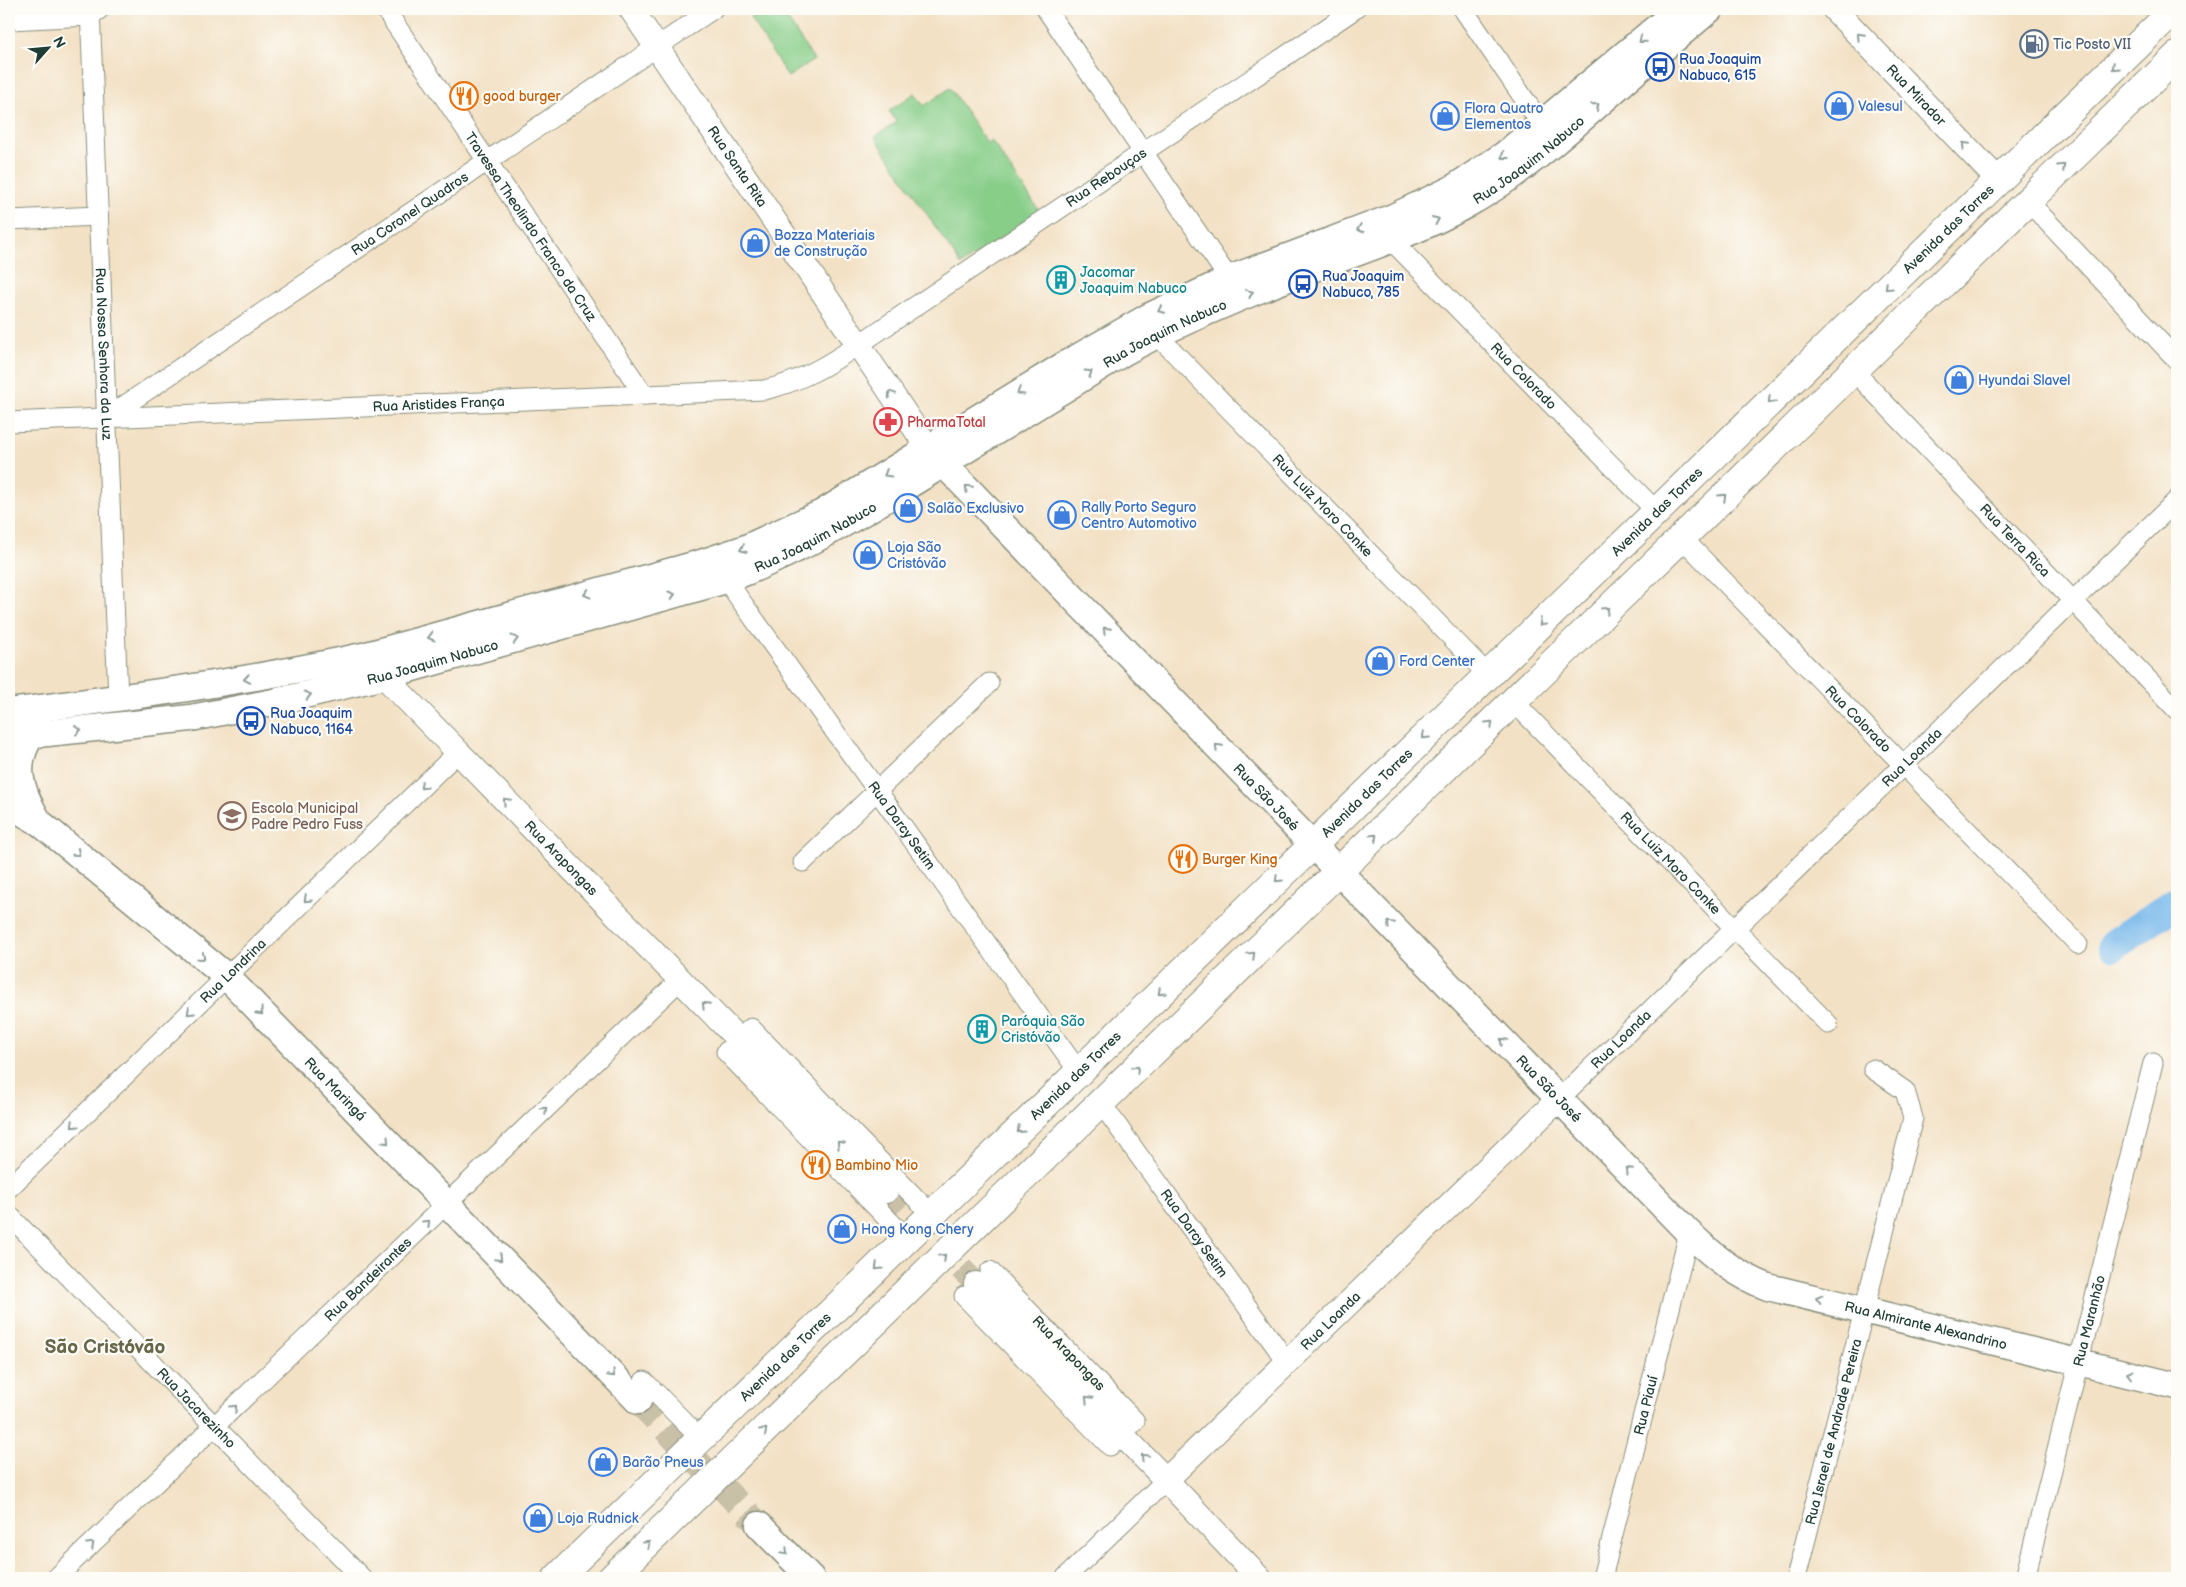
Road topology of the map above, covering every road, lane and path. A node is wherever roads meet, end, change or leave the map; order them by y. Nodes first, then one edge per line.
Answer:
1 (385, 9) edge
2 (631, 9) edge
3 (712, 9) edge
4 (1046, 9) edge
5 (1354, 9) edge
6 (1463, 9) edge
7 (1679, 9) edge
8 (1710, 9) edge
9 (1834, 9) edge
10 (2175, 9) edge
11 (93, 11) edge
12 (9, 20) edge
13 (657, 46) junction
14 (2177, 56) edge
15 (1542, 125) junction
16 (1143, 152) junction
17 (487, 161) junction
18 (1998, 180) junction
19 (2027, 200) junction
20 (98, 216) junction
21 (9, 220) edge
22 (1391, 240) junction
23 (1229, 279) junction
24 (1156, 334) junction
25 (858, 345) junction
26 (2177, 360) edge
27 (1853, 370) junction
28 (644, 395) junction
29 (106, 418) junction
30 (9, 422) edge
31 (936, 456) junction
32 (2177, 500) edge
33 (1656, 512) junction
34 (1681, 537) junction
35 (726, 580) junction
36 (2074, 601) junction
37 (363, 656) junction
38 (1488, 675) junction
39 (384, 676) junction
40 (990, 683) dead end
41 (118, 698) junction
42 (1513, 701) junction
43 (66, 705) junction
44 (2177, 710) edge
45 (9, 712) edge
46 (19, 736) edge
47 (458, 752) junction
48 (1904, 765) junction
49 (878, 791) junction
50 (9, 805) edge
51 (9, 821) edge
52 (39, 822) junction
53 (1313, 845) junction
54 (803, 862) dead end
55 (1339, 871) junction
56 (1735, 929) junction
57 (2078, 944) dead end
58 (226, 977) junction
59 (680, 980) junction
60 (1828, 1024) dead end
61 (739, 1039) junction
62 (2153, 1063) dead end
63 (1872, 1069) dead end
64 (1079, 1072) junction
65 (1559, 1099) junction
66 (1101, 1103) junction
67 (9, 1188) edge
68 (886, 1191) tunnel mouth
69 (446, 1204) junction
70 (9, 1215) edge
71 (932, 1215) junction
72 (1689, 1232) junction
73 (907, 1239) junction
74 (976, 1284) tunnel mouth
75 (1865, 1310) junction
76 (1287, 1362) junction
77 (2079, 1362) junction
78 (2177, 1386) edge
79 (641, 1391) joint
80 (214, 1426) junction
81 (701, 1439) junction
82 (1166, 1480) junction
83 (759, 1525) tunnel mouth
84 (56, 1578) edge
85 (362, 1578) edge
86 (557, 1578) edge
87 (612, 1578) edge
88 (811, 1578) edge
89 (1065, 1578) edge
90 (1259, 1578) edge
91 (1602, 1578) edge
92 (1796, 1578) edge
93 (2025, 1578) edge

1 - 17 street, Travessa Theolindo Franco da Cruz
2 - 13 street, Rua Santa Rita
3 - 13 street, Rua Coronel Quadros
4 - 16 street
5 - 16 street, Rua Rebouças
6 - 15 street
7 -> 15 main road, Rua Joaquim Nabuco
22 -> 8 main road, Rua Joaquim Nabuco
18 -> 9 street, Rua Mirador
10 -> 18 highway, Avenida das Torres
11 - 12 street
11 - 20 street, Rua Nossa Senhora da Luz
13 - 17 street, Rua Coronel Quadros
13 - 25 street, Rua Santa Rita
19 -> 14 highway
15 -> 23 main road, Rua Joaquim Nabuco
16 - 23 street
16 - 25 street, Rua Rebouças
17 - 28 street, Travessa Theolindo Franco da Cruz
17 - 29 street, Rua Coronel Quadros
18 -> 33 highway, Avenida das Torres
19 - 26 street
19 - 27 highway
20 - 21 street
20 - 29 street, Rua Nossa Senhora da Luz
24 -> 22 main road, Rua Joaquim Nabuco
22 - 33 street, Rua Colorado
23 -> 31 main road, Rua Joaquim Nabuco
31 -> 24 main road, Rua Joaquim Nabuco
24 - 38 street, Rua Luiz Moro Conke
25 - 28 street, Rua Aristides França
31 -> 25 street, Rua Santa Rita
34 -> 27 highway
27 - 36 street, Rua Terra Rica
28 - 29 street, Rua Aristides França
29 - 30 street, Rua Aristides França
29 - 41 street, Rua Nossa Senhora da Luz
31 - 35 main road, Rua Joaquim Nabuco
31 -> 37 main road, Rua Joaquim Nabuco
53 -> 31 main road, Rua São José
32 - 36 street, Rua Loanda
33 -> 38 highway, Avenida das Torres
42 -> 34 highway
34 - 48 street, Rua Colorado
39 -> 35 main road, Rua Joaquim Nabuco
35 - 49 street, Rua Darcy Setim
36 - 44 street, Rua Terra Rica
36 - 48 street, Rua Loanda
37 - 39 main road
37 -> 41 main road, Rua Joaquim Nabuco
38 -> 53 highway, Avenida das Torres
46 -> 39 main road, Rua Joaquim Nabuco
39 - 47 street, Rua Arapongas
40 - 49 street
41 - 43 main road, Rua Joaquim Nabuco
55 -> 42 highway
42 - 56 street, Rua Luiz Moro Conke
43 - 45 main road, Rua Joaquim Nabuco
43 - 46 main road
46 - 52 main road
47 -> 58 street, Rua Londrina
59 -> 47 street, Rua Arapongas
48 - 56 street, Rua Loanda
48 - 57 street, Rua Colorado
49 - 54 street
49 - 64 street, Rua Darcy Setim
50 - 52 main road, Rua Maringá
51 - 52 street
52 -> 58 main road, Rua Maringá
53 - 55 main road, Rua São José
53 -> 64 highway, Avenida das Torres
65 -> 55 main road, Rua São José
66 -> 55 highway
56 - 60 street, Rua Luiz Moro Conke
56 - 65 street, Rua Loanda
58 -> 67 street, Rua Londrina
58 -> 69 main road, Rua Maringá
61 -> 59 street, Rua Arapongas
69 -> 59 street, Rua Bandeirantes
68 -> 61 street, Rua Arapongas
61 - 71 street
61 - 73 street
62 - 77 street, Rua Maranhão
63 - 75 street, Rua Israel de Andrade Pereira
64 -> 71 highway, Avenida das Torres
72 -> 65 main road, Rua São José
65 - 76 street, Rua Loanda
66 - 76 street, Rua Darcy Setim
87 -> 66 highway
69 -> 79 main road, Rua Maringá
80 -> 69 street, Rua Bandeirantes
70 - 80 street, Rua Jacarezinho
71 - 73 highway, Avenida das Torres
75 -> 72 main road, Rua Almirante Alexandrino
72 - 91 street, Rua Piauí
73 -> 81 highway, Avenida das Torres
82 -> 74 street, Rua Arapongas
75 - 77 main road, Rua Almirante Alexandrino
75 - 92 street, Rua Israel de Andrade Pereira
76 - 82 street, Rua Loanda
78 -> 77 main road, Rua Almirante Alexandrino
77 - 93 street, Rua Maranhão
79 - 81 street
84 -> 80 street, Rua Bandeirantes
80 - 85 street, Rua Jacarezinho
81 - 86 highway, Avenida das Torres
82 - 89 street, Rua Loanda
82 - 90 street, Rua Arapongas
83 -> 88 main road

